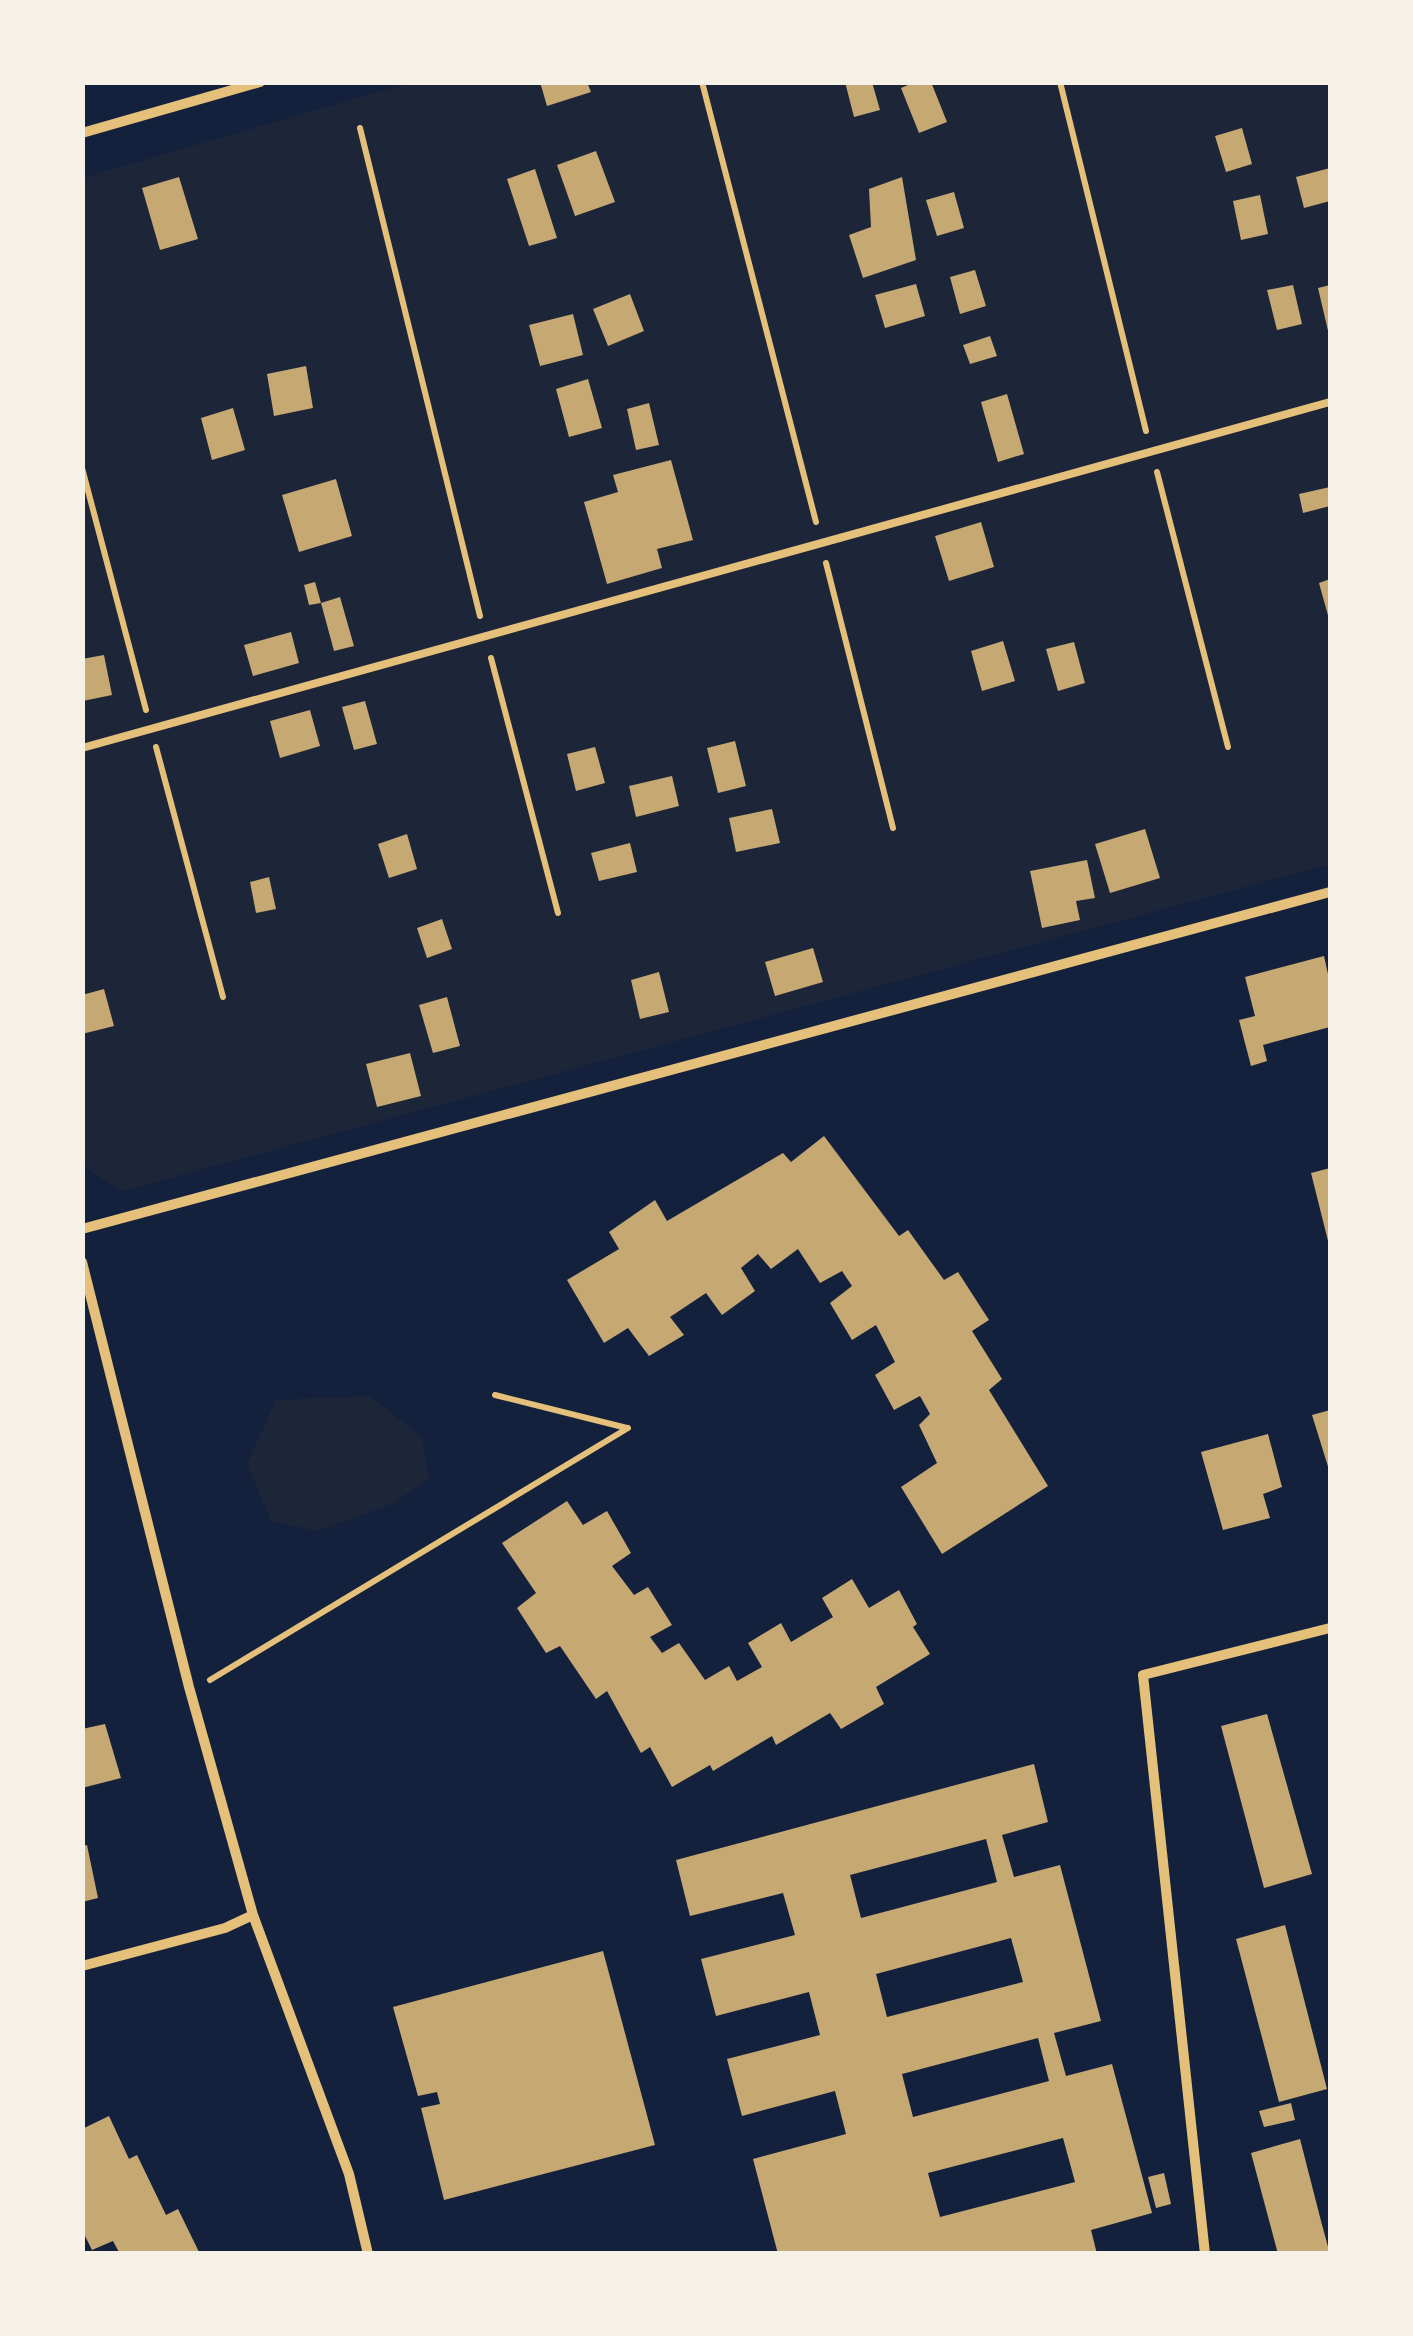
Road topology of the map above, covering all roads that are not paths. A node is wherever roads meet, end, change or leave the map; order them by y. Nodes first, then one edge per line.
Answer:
1 (260, 82) edge
2 (82, 133) edge
3 (1330, 402) edge
4 (82, 748) edge
5 (1330, 892) edge
6 (82, 1229) edge
7 (82, 1262) edge
8 (1330, 1628) edge
9 (253, 1915) junction
10 (82, 1966) edge
11 (368, 2254) edge
12 (1206, 2254) edge

1 - 2 street
3 - 4 lane
5 - 6 street
7 - 9 street
8 - 12 street
9 - 10 street
9 - 11 street

